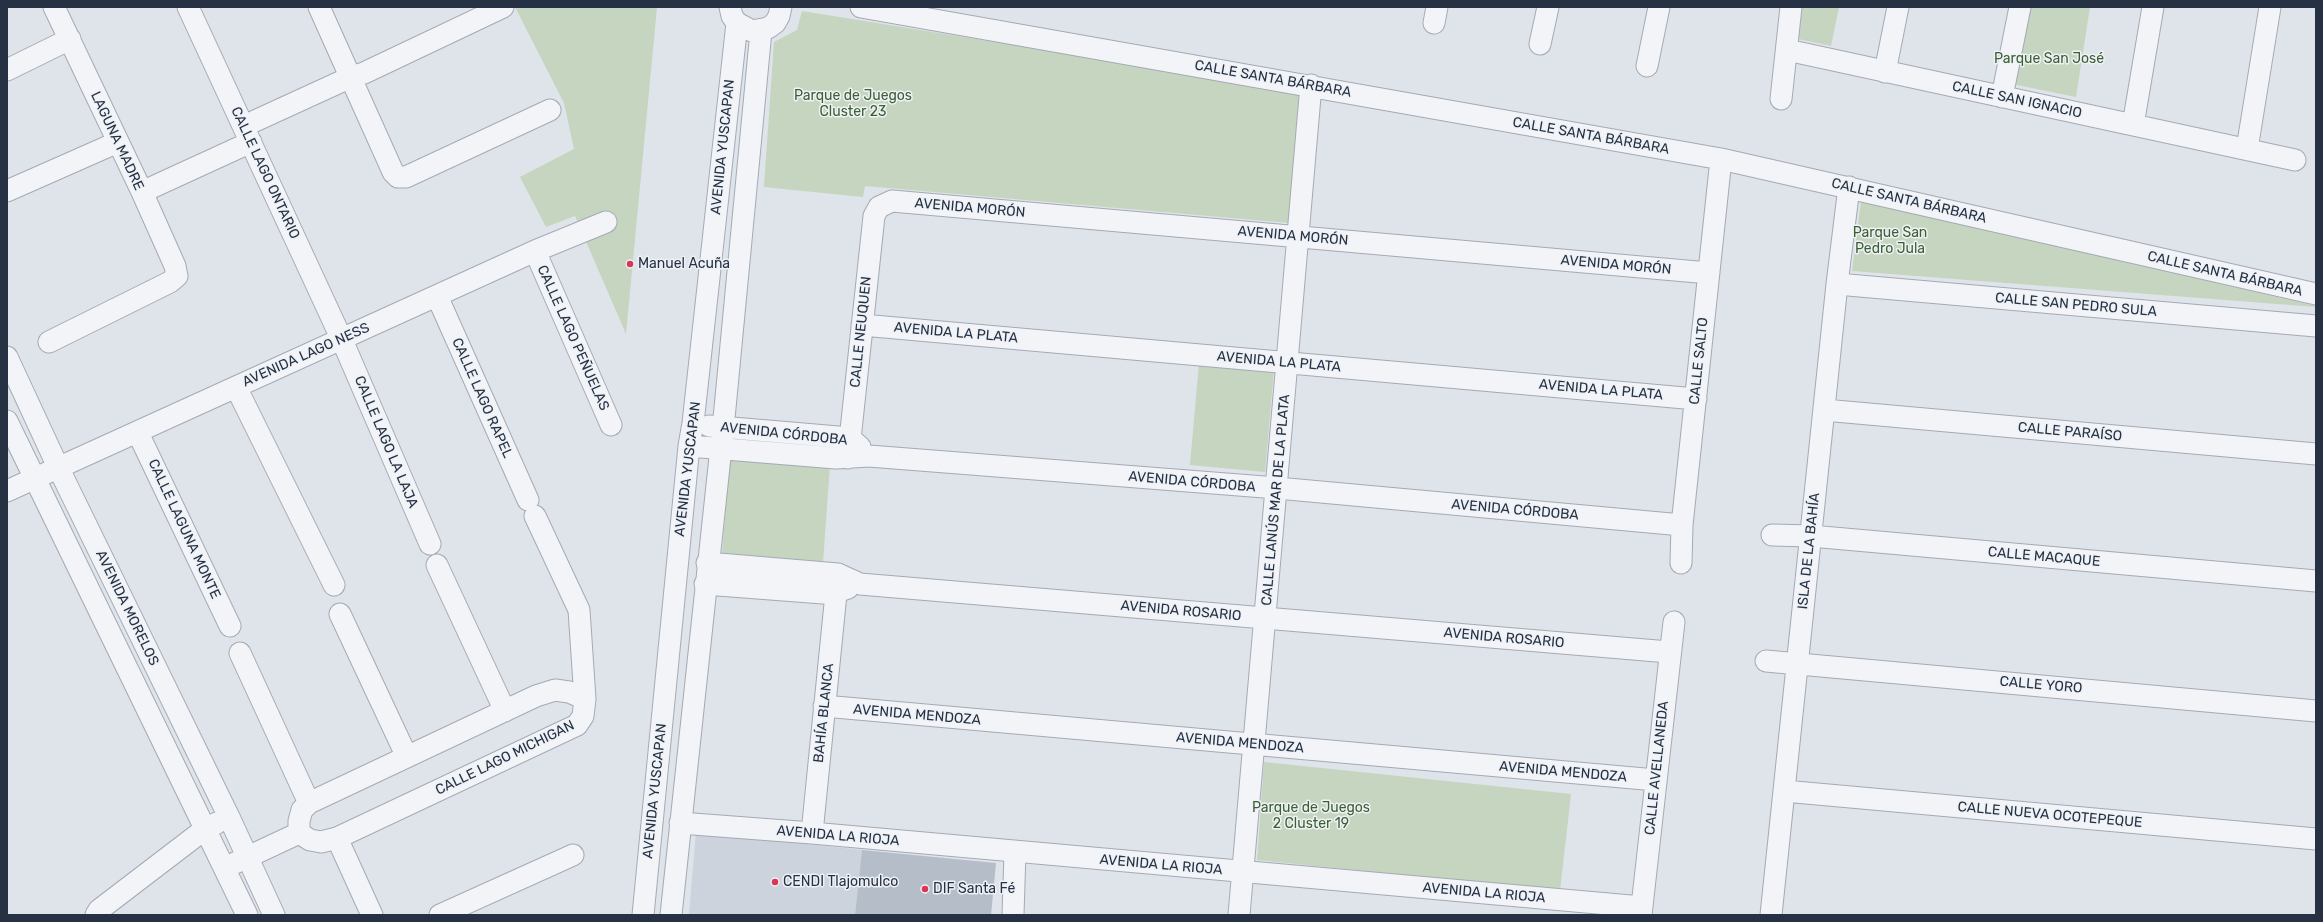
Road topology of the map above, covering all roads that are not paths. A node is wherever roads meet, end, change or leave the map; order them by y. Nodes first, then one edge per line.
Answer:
1 (54, 7) edge
2 (188, 7) edge
3 (319, 7) edge
4 (503, 7) edge
5 (781, 7) edge
6 (861, 7) edge
7 (1548, 7) edge
8 (1659, 7) edge
9 (1791, 7) edge
10 (1898, 7) edge
11 (2020, 7) edge
12 (2152, 7) edge
13 (2270, 7) edge
14 (734, 15) edge
15 (761, 31) junction
16 (70, 39) junction
17 (1540, 44) dead end
18 (1786, 50) junction
19 (1647, 66) dead end
20 (7, 70) edge
21 (1885, 72) junction
22 (351, 77) junction
23 (1311, 85) junction
24 (2002, 97) junction
25 (1781, 99) dead end
26 (550, 110) dead end
27 (2133, 125) junction
28 (247, 134) junction
29 (118, 142) junction
30 (2247, 149) junction
31 (1721, 159) junction
32 (2295, 160) dead end
33 (1849, 187) junction
34 (7, 191) edge
35 (142, 192) junction
36 (879, 207) joint
37 (606, 222) dead end
38 (1299, 237) junction
39 (535, 252) junction
40 (1709, 273) junction
41 (1836, 284) junction
42 (2316, 294) edge
43 (437, 296) junction
44 (862, 325) junction
45 (2316, 326) edge
46 (342, 340) junction
47 (49, 342) dead end
48 (7, 357) edge
49 (1288, 363) junction
50 (236, 387) junction
51 (1696, 399) junction
52 (1824, 410) junction
53 (7, 421) edge
54 (693, 423) junction
55 (611, 425) dead end
56 (723, 429) junction
57 (138, 433) junction
58 (689, 446) junction
59 (849, 448) junction
60 (720, 449) junction
61 (2316, 454) edge
62 (58, 467) junction
63 (34, 478) junction
64 (1277, 488) junction
65 (7, 491) edge
66 (1682, 525) junction
67 (1772, 535) dead end
68 (1811, 536) junction
69 (430, 544) dead end
70 (707, 563) junction
71 (1681, 563) dead end
72 (437, 565) dead end
73 (2316, 581) edge
74 (837, 583) junction
75 (705, 584) junction
76 (334, 585) dead end
77 (340, 614) dead end
78 (1265, 618) junction
79 (1674, 622) dead end
80 (230, 626) dead end
81 (1669, 652) junction
82 (240, 653) dead end
83 (1766, 661) dead end
84 (1798, 663) junction
85 (585, 699) junction
86 (824, 706) junction
87 (505, 711) junction
88 (2316, 711) edge
89 (1254, 744) junction
90 (407, 757) junction
91 (1656, 780) junction
92 (1784, 791) junction
93 (309, 803) junction
94 (228, 817) junction
95 (680, 823) junction
96 (205, 830) junction
97 (300, 833) junction
98 (812, 833) junction
99 (337, 838) junction
100 (2316, 838) edge
101 (1015, 852) junction
102 (573, 855) dead end
103 (246, 858) junction
104 (224, 868) junction
105 (1243, 872) junction
106 (1642, 911) edge
107 (98, 912) edge
108 (79, 915) edge
109 (247, 915) edge
110 (274, 915) edge
111 (372, 915) edge
112 (440, 915) edge
113 (643, 915) edge
114 (670, 915) edge
115 (1013, 915) edge
116 (1239, 915) edge
117 (1771, 915) edge

1 - 16 street, LAGUNA MADRE
2 - 28 street, CALLE LAGO ONTARIO
3 - 22 street
4 - 22 street
5 - 15 street
6 - 23 street, CALLE SANTA BÁRBARA
7 - 17 street
8 - 19 street
9 - 18 street
10 - 21 street
11 - 24 street
12 - 27 street
13 - 30 street
14 - 15 street
14 - 54 street, AVENIDA YUSCAPAN
15 - 56 street, AVENIDA YUSCAPAN
16 - 20 street
16 - 29 street, LAGUNA MADRE
18 - 21 street, CALLE SAN IGNACIO
18 - 25 street
21 - 24 street, CALLE SAN IGNACIO
22 - 26 street
22 - 28 street
23 - 31 street, CALLE SANTA BÁRBARA
23 - 38 street, CALLE LANÚS MAR DE LA PLATA
24 - 27 street, CALLE SAN IGNACIO
27 - 30 street, CALLE SAN IGNACIO
28 - 35 street
28 - 46 street, CALLE LAGO ONTARIO
29 - 34 street
29 - 35 street, LAGUNA MADRE
30 - 32 street, CALLE SAN IGNACIO
31 - 33 street, CALLE SANTA BÁRBARA
31 - 40 street, CALLE SALTO
33 - 41 street, ISLA DE LA BAHÍA
33 - 42 street, CALLE SANTA BÁRBARA
35 - 47 street, LAGUNA MADRE
36 - 38 street, AVENIDA MORÓN
36 - 44 street, CALLE NEUQUEN
37 - 39 street, AVENIDA LAGO NESS
38 - 40 street, AVENIDA MORÓN
38 - 49 street, CALLE LANÚS MAR DE LA PLATA
39 - 43 street, AVENIDA LAGO NESS
39 - 55 street, CALLE LAGO PEÑUELAS
40 - 51 street, CALLE SALTO
41 - 45 street, CALLE SAN PEDRO SULA
41 - 52 street, ISLA DE LA BAHÍA
43 - 46 street, AVENIDA LAGO NESS
43 - 85 street, CALLE LAGO RAPEL
44 - 49 street, AVENIDA LA PLATA
44 - 59 street, CALLE NEUQUEN
46 - 50 street, AVENIDA LAGO NESS
46 - 69 street, CALLE LAGO LA LAJA
48 - 62 street, AVENIDA MORELOS
49 - 51 street, AVENIDA LA PLATA
49 - 64 street, CALLE LANÚS MAR DE LA PLATA
50 - 57 street, AVENIDA LAGO NESS
50 - 76 street
51 - 66 street, CALLE SALTO
52 - 61 street, CALLE PARAÍSO
52 - 68 street, ISLA DE LA BAHÍA
53 - 63 street, AVENIDA MORELOS
54 - 56 street, AVENIDA CÓRDOBA
54 - 58 street, AVENIDA YUSCAPAN
56 - 59 street, AVENIDA CÓRDOBA
56 - 60 street, AVENIDA YUSCAPAN
57 - 62 street, AVENIDA LAGO NESS
57 - 80 street, CALLE LAGUNA MONTE
58 - 60 street, AVENIDA CÓRDOBA
58 - 113 street, AVENIDA YUSCAPAN
59 - 60 street, AVENIDA CÓRDOBA
59 - 64 street, AVENIDA CÓRDOBA
60 - 70 street, AVENIDA YUSCAPAN
62 - 63 street, AVENIDA LAGO NESS
62 - 94 street, AVENIDA MORELOS
63 - 65 street, AVENIDA LAGO NESS
63 - 96 street, AVENIDA MORELOS
64 - 66 street, AVENIDA CÓRDOBA
64 - 78 street, CALLE LANÚS MAR DE LA PLATA
66 - 71 street, CALLE SALTO
67 - 68 street, CALLE MACAQUE
68 - 73 street, CALLE MACAQUE
68 - 84 street, ISLA DE LA BAHÍA
70 - 74 street, AVENIDA ROSARIO
70 - 75 street, AVENIDA YUSCAPAN
72 - 87 street
74 - 75 street, AVENIDA ROSARIO
74 - 78 street, AVENIDA ROSARIO
74 - 86 street, BAHÍA BLANCA
75 - 95 street, AVENIDA YUSCAPAN
77 - 90 street
78 - 81 street, AVENIDA ROSARIO
78 - 89 street, CALLE LANÚS MAR DE LA PLATA
79 - 81 street, CALLE AVELLANEDA
81 - 91 street, CALLE AVELLANEDA
82 - 93 street
83 - 84 street, CALLE YORO
84 - 88 street, CALLE YORO
84 - 92 street, ISLA DE LA BAHÍA
85 - 87 street
85 - 99 street, CALLE LAGO MICHIGAN
86 - 89 street, AVENIDA MENDOZA
86 - 98 street, BAHÍA BLANCA
87 - 90 street
89 - 91 street, AVENIDA MENDOZA
89 - 105 street, CALLE LANÚS MAR DE LA PLATA
90 - 93 street
91 - 106 street, CALLE AVELLANEDA
92 - 100 street, CALLE NUEVA OCOTEPEQUE
92 - 117 street, ISLA DE LA BAHÍA
93 - 97 street
94 - 96 street
94 - 103 street, AVENIDA MORELOS
95 - 98 street, AVENIDA LA RIOJA
95 - 114 street, AVENIDA YUSCAPAN
96 - 104 street, AVENIDA MORELOS
96 - 107 street
97 - 99 street, CALLE LAGO MICHIGAN
97 - 103 street
98 - 101 street, AVENIDA LA RIOJA
99 - 111 street
101 - 105 street, AVENIDA LA RIOJA
101 - 115 street
102 - 112 street
103 - 104 street
103 - 110 street, AVENIDA MORELOS
104 - 109 street, AVENIDA MORELOS
105 - 106 street, AVENIDA LA RIOJA
105 - 116 street, CALLE LANÚS MAR DE LA PLATA
107 - 108 street

